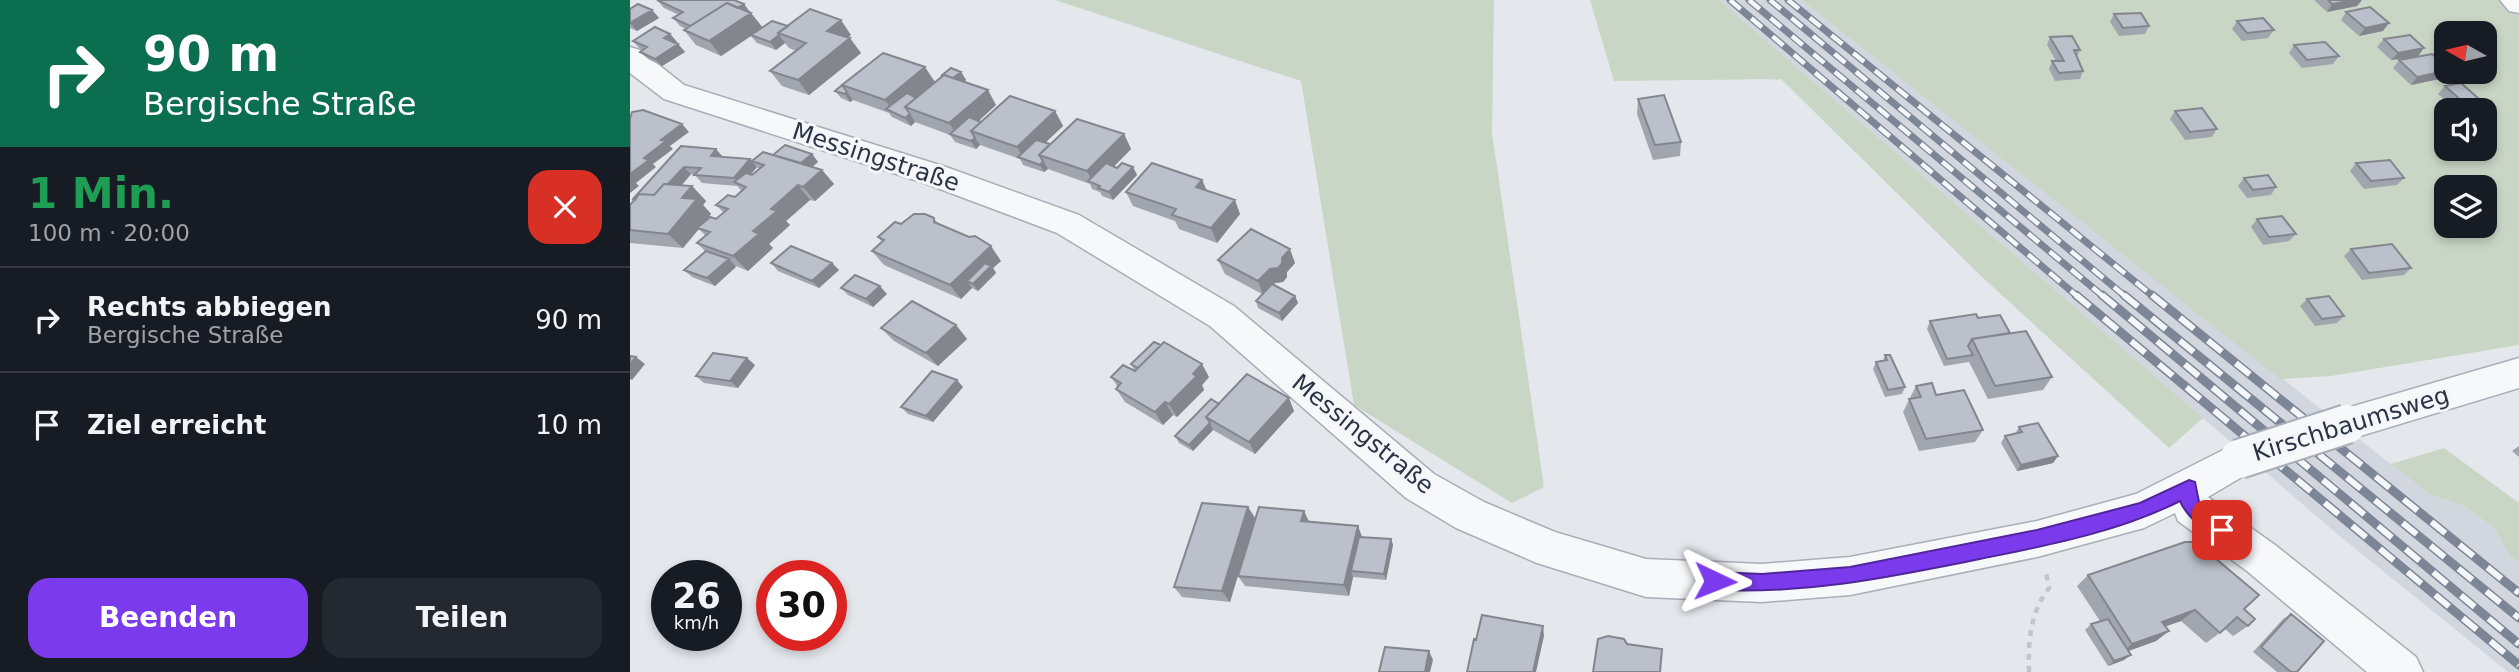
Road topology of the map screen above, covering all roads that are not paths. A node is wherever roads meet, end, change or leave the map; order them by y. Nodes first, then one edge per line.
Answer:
1 (2513, 0) edge
2 (2519, 5) edge
3 (630, 56) edge
4 (2519, 373) edge
5 (2189, 488) junction
6 (2401, 672) edge

1 - 2 street
3 - 5 street, Messingstraße
4 - 5 street, Kirschbaumsweg, bridge
5 - 6 street

